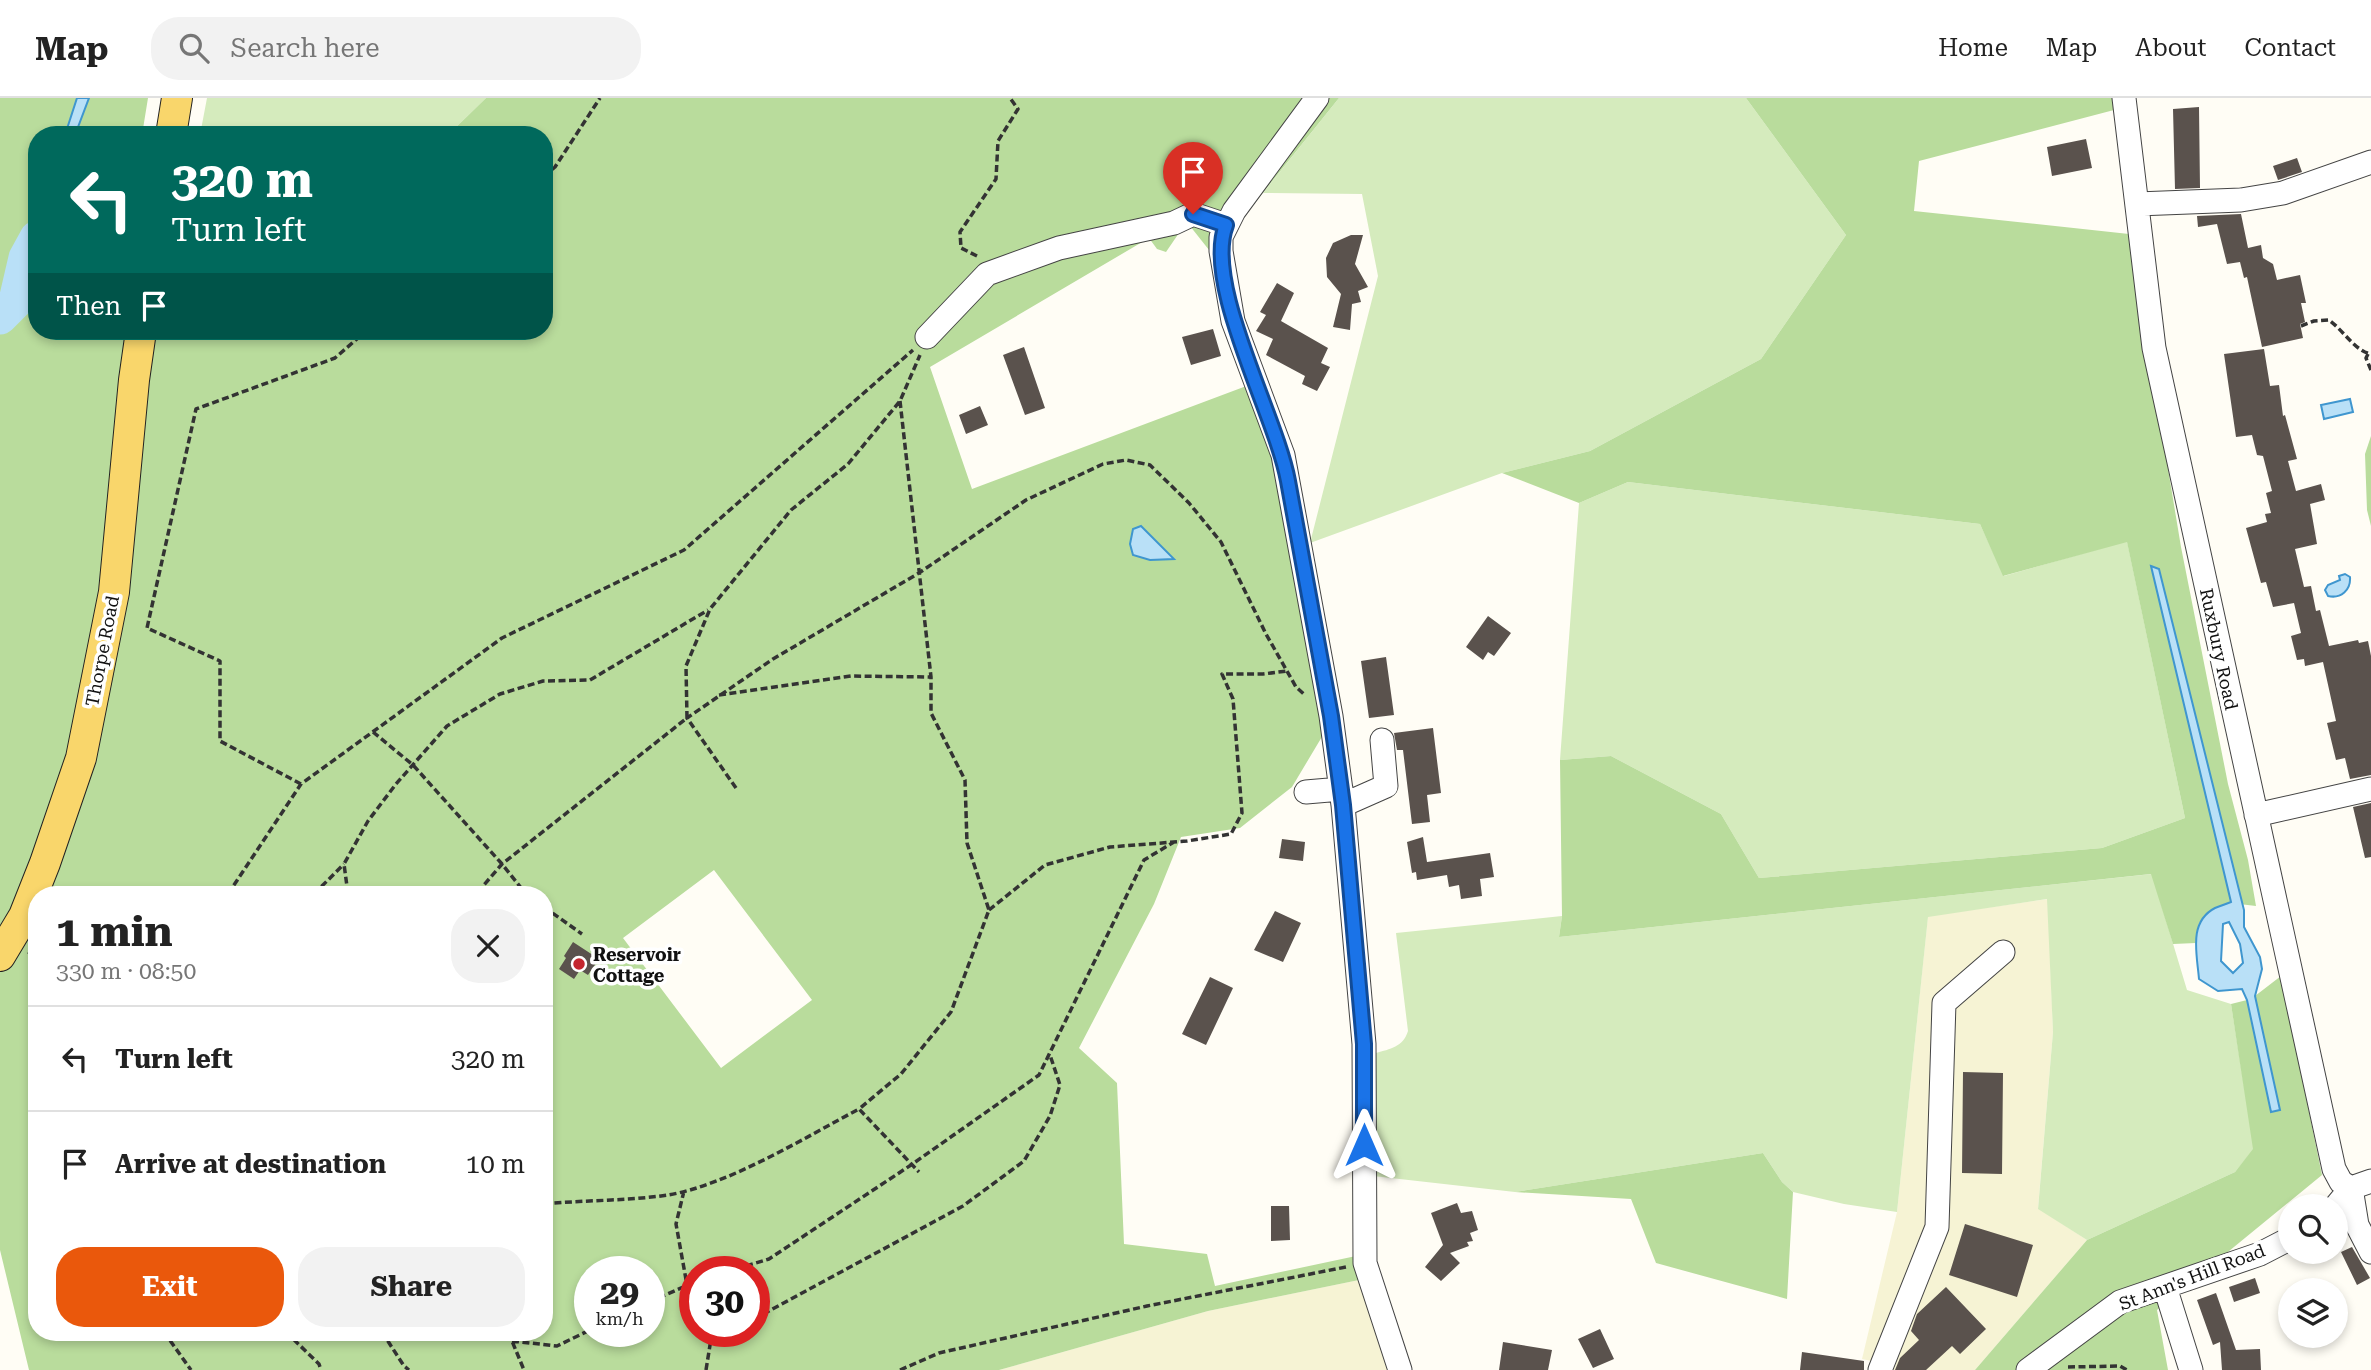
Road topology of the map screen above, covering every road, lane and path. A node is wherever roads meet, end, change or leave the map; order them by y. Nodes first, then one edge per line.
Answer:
1 (177, 98) edge
2 (600, 98) edge
3 (1010, 98) edge
4 (1317, 98) edge
5 (2124, 98) edge
6 (172, 126) edge
7 (2371, 162) edge
8 (553, 169) edge
9 (2137, 204) junction
10 (1226, 225) junction
11 (1011, 265) junction
12 (2301, 326) dead end
13 (927, 337) junction
14 (140, 340) edge
15 (356, 340) edge
16 (2369, 354) edge
17 (2371, 370) edge
18 (900, 401) junction
19 (919, 573) junction
20 (710, 609) junction
21 (1287, 671) junction
22 (931, 677) junction
23 (717, 696) junction
24 (1331, 716) junction
25 (687, 718) junction
26 (373, 732) junction
27 (1382, 740) dead end
28 (413, 765) junction
29 (301, 784) junction
30 (736, 788) dead end
31 (2371, 789) edge
32 (1306, 792) dead end
33 (1342, 797) junction
34 (2256, 815) junction
35 (1174, 842) junction
36 (502, 863) junction
37 (344, 864) junction
38 (36, 886) edge
39 (233, 886) edge
40 (322, 886) edge
41 (347, 886) edge
42 (483, 886) edge
43 (520, 886) edge
44 (28, 906) edge
45 (989, 910) junction
46 (553, 913) edge
47 (582, 934) dead end
48 (2003, 952) dead end
49 (0, 956) edge
50 (1050, 1055) junction
51 (859, 1109) junction
52 (911, 1165) junction
53 (919, 1172) dead end
54 (2361, 1185) edge
55 (684, 1191) junction
56 (553, 1203) edge
57 (2278, 1245) edge
58 (2371, 1252) edge
59 (682, 1256) edge
60 (770, 1258) edge
61 (1365, 1263) junction
62 (2165, 1287) junction
63 (770, 1310) edge
64 (574, 1338) edge
65 (170, 1341) edge
66 (295, 1341) edge
67 (388, 1341) edge
68 (512, 1341) joint
69 (710, 1347) edge
70 (2043, 1364) edge
71 (191, 1370) edge
72 (321, 1370) edge
73 (409, 1370) edge
74 (524, 1370) edge
75 (706, 1370) edge
76 (900, 1370) edge
77 (1400, 1370) edge
78 (1880, 1370) edge
79 (2127, 1370) edge
80 (2191, 1370) edge

1 - 6 main road
2 - 8 path
3 - 11 path
4 - 10 street
5 - 9 street, Ruxbury Road
7 - 9 street
9 - 34 street, Ruxbury Road
10 - 11 street
10 - 24 street
11 - 13 street
12 - 16 path
13 - 18 path
13 - 26 path
14 - 38 main road, Thorpe Road
15 - 29 path
16 - 17 path
18 - 19 path
18 - 20 path
19 - 21 path
19 - 22 path
19 - 23 path
20 - 25 path
20 - 28 path
21 - 24 path
21 - 35 path
22 - 23 path
22 - 45 path
23 - 25 path
24 - 33 street
25 - 30 path
25 - 36 path
26 - 28 path
26 - 29 path
27 - 33 street
28 - 36 path
28 - 37 path
29 - 39 path
31 - 34 street
32 - 33 street
33 - 61 street
34 - 54 street, Ruxbury Road
35 - 45 path
35 - 50 path
36 - 42 path
36 - 43 path
37 - 40 path
37 - 41 path
44 - 49 main road, Thorpe Road
45 - 51 path
46 - 47 path
48 - 78 street
50 - 52 path
50 - 63 path
51 - 52 path
51 - 55 path
52 - 53 path
52 - 60 path
54 - 58 street
55 - 56 path
55 - 59 path
57 - 62 street, St Ann's Hill Road
61 - 76 path
61 - 77 street
62 - 70 street, St Ann's Hill Road
62 - 80 street
64 - 68 path
65 - 71 path
66 - 72 path
67 - 73 path
68 - 74 path
69 - 75 path
70 - 79 path

